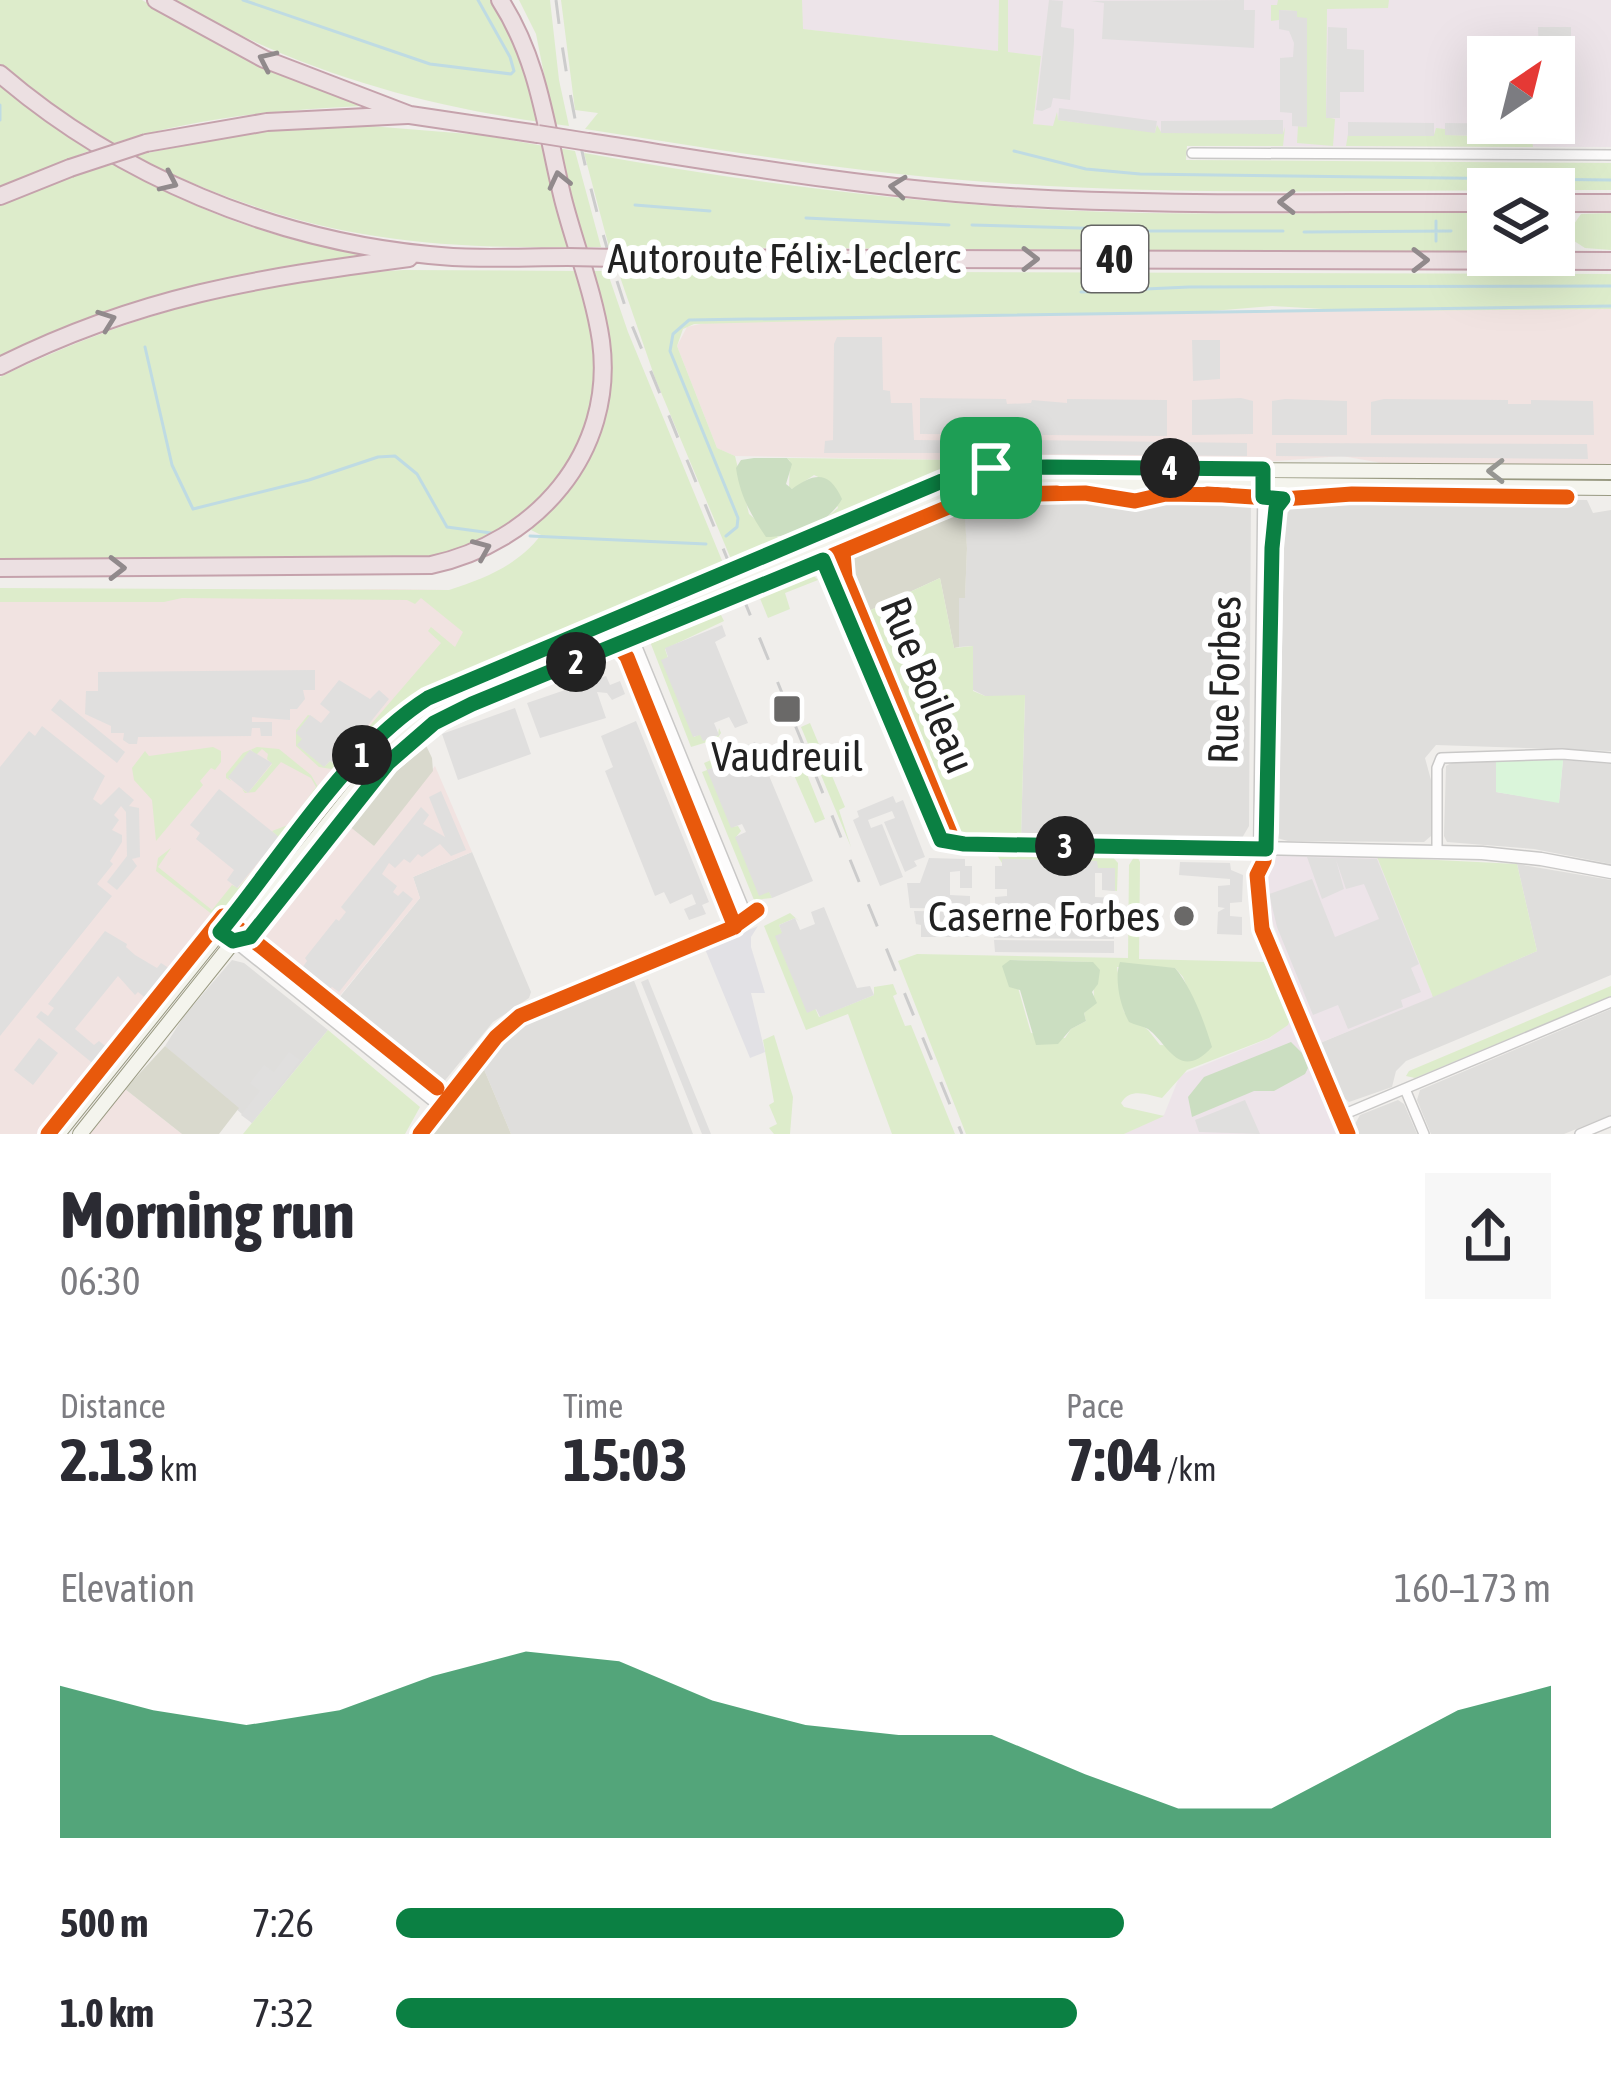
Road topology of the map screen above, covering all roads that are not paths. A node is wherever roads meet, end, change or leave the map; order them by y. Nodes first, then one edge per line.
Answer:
1 (156, 0) edge
2 (500, 0) edge
3 (0, 74) edge
4 (410, 115) junction
5 (1192, 153) dead end
6 (1611, 155) edge
7 (0, 196) edge
8 (1467, 202) edge
9 (1575, 203) edge
10 (1611, 203) edge
11 (428, 255) junction
12 (1611, 261) edge
13 (0, 366) edge
14 (1263, 469) junction
15 (1611, 472) edge
16 (1263, 486) junction
17 (1611, 488) edge
18 (813, 537) junction
19 (820, 553) junction
20 (0, 568) edge
21 (627, 623) junction
22 (1611, 758) edge
23 (1257, 849) junction
24 (1437, 851) junction
25 (1611, 872) edge
26 (227, 936) junction
27 (1611, 1002) edge
28 (1405, 1089) junction
29 (440, 1107) junction
30 (1340, 1116) junction
31 (1611, 1121) edge
32 (58, 1134) edge
33 (80, 1134) edge
34 (420, 1134) edge
35 (1348, 1134) edge
36 (1424, 1134) edge
37 (1580, 1134) edge

4 -> 1 highway, Autoroute Félix-Leclerc / 40
20 -> 2 highway
3 -> 11 highway, Autoroute Félix-Leclerc / 40
4 - 7 highway, bridge
8 -> 4 highway, Autoroute Félix-Leclerc / 40, bridge
5 - 6 street
9 - 10 highway
11 -> 12 highway, Autoroute Félix-Leclerc / 40, bridge
13 -> 11 highway
15 -> 14 main road
14 - 16 street, Rue Forbes
14 - 18 main road
16 - 17 main road
16 - 19 main road
16 - 23 street, Rue Forbes
18 - 19 street, Rue Boileau
18 - 21 main road
19 - 21 main road
19 - 23 street, Rue Boileau
21 - 26 main road
21 - 29 street
22 - 24 street
23 - 24 street, Rue Boileau
23 - 30 street, Rue Forbes
24 - 25 street, Rue Boileau
26 - 29 street
26 - 32 main road
26 - 33 main road
27 - 28 street
28 - 30 street
28 - 36 street
29 - 34 street
30 - 35 street, Rue Forbes
31 - 37 street

